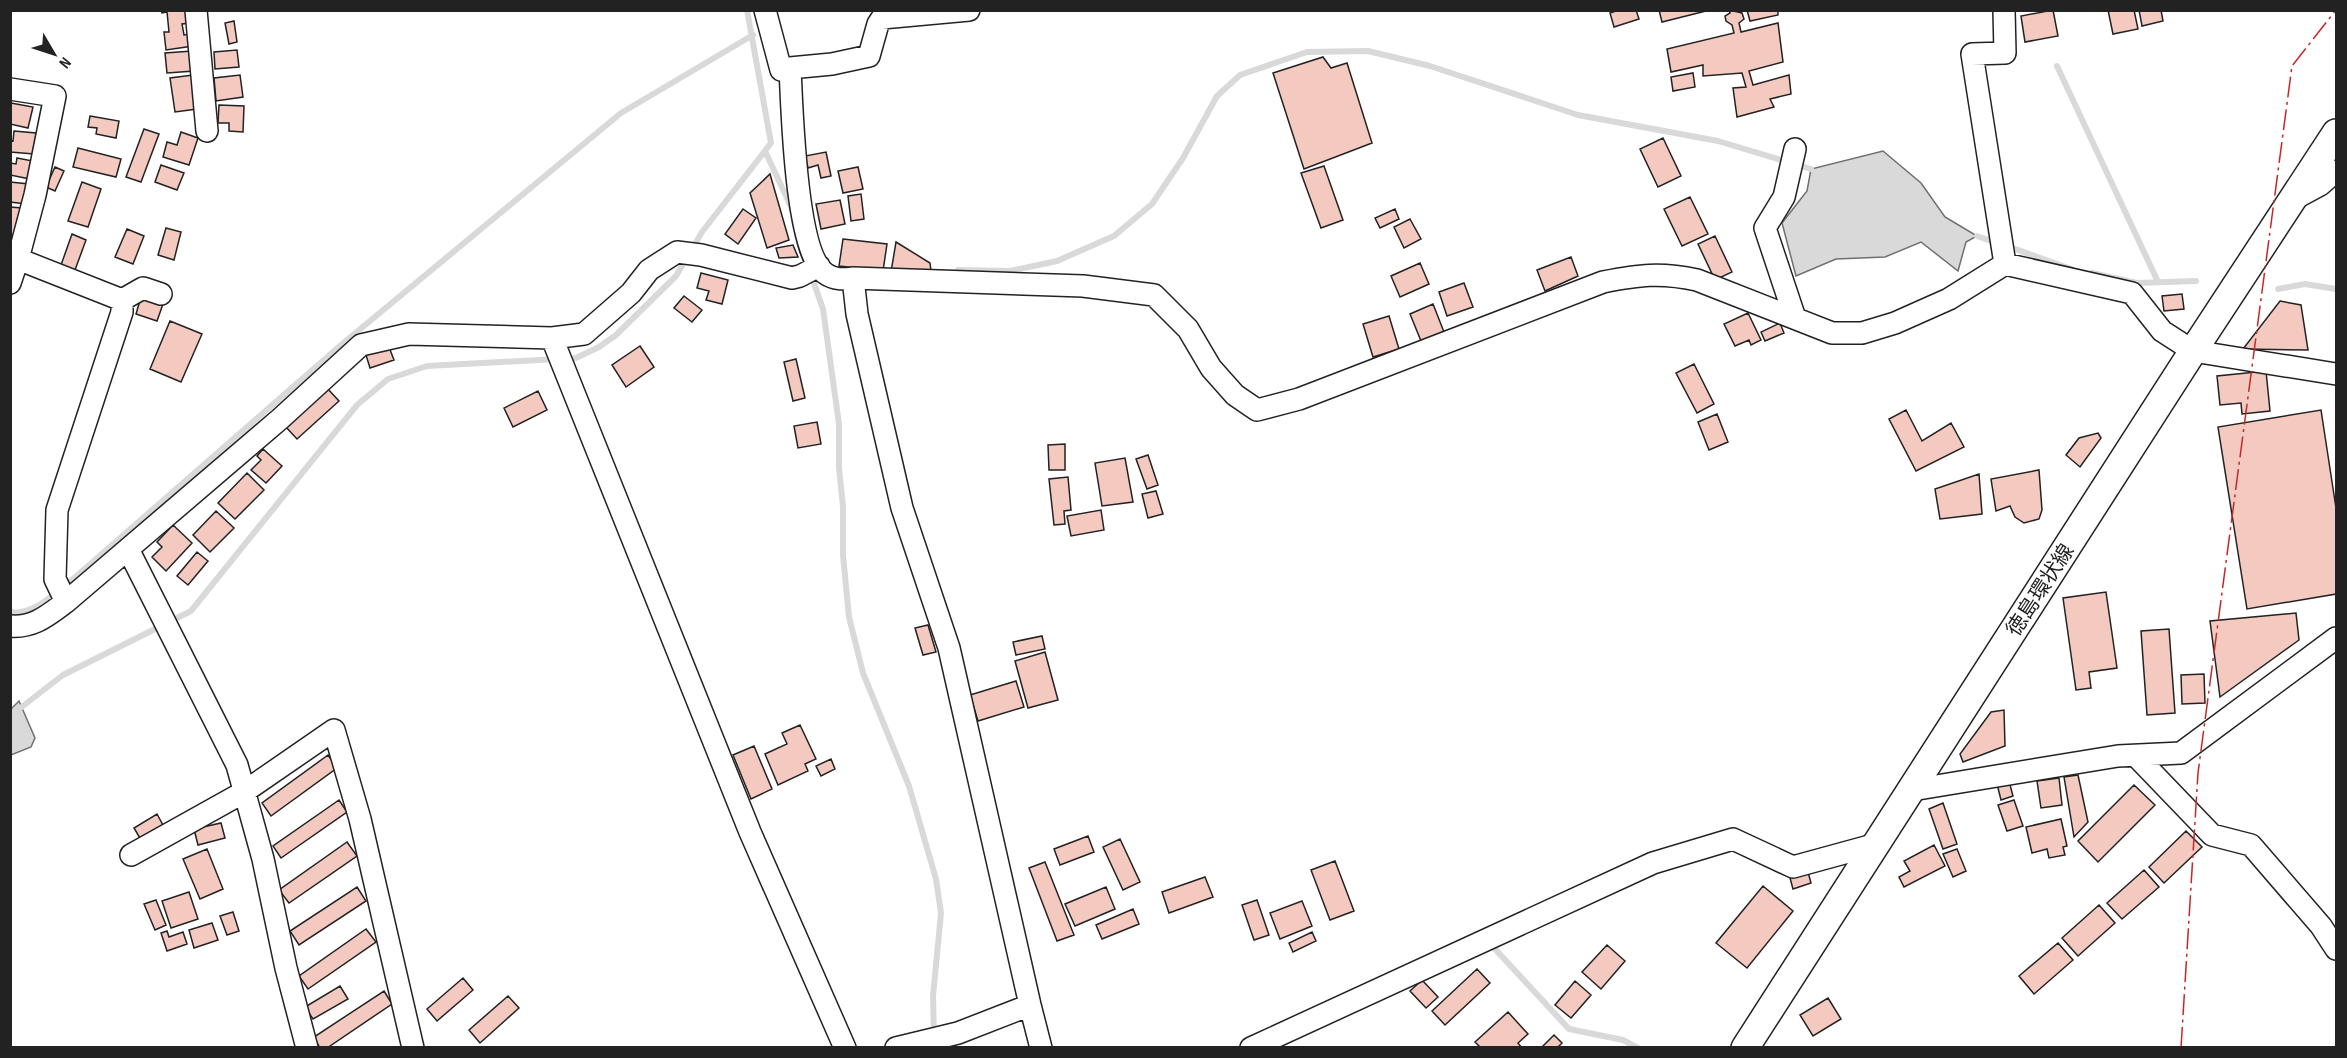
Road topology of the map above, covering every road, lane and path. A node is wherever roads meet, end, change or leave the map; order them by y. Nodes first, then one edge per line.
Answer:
1 (196, 10) edge
2 (765, 10) edge
3 (969, 10) edge
4 (2004, 10) edge
5 (790, 68) junction
6 (10, 89) edge
7 (207, 131) dead end
8 (2337, 133) edge
9 (1795, 150) dead end
10 (2337, 171) edge
11 (2294, 199) junction
12 (16, 254) edge
13 (2005, 264) junction
14 (811, 271) junction
15 (853, 278) junction
16 (10, 283) edge
17 (161, 294) dead end
18 (122, 300) junction
19 (1795, 318) junction
20 (2193, 351) junction
21 (558, 352) junction
22 (2337, 374) edge
23 (128, 549) junction
24 (61, 592) junction
25 (10, 626) edge
26 (2337, 638) edge
27 (2136, 756) junction
28 (1912, 790) junction
29 (244, 792) junction
30 (1877, 844) junction
31 (131, 855) dead end
32 (2337, 949) edge
33 (1030, 1005) junction
34 (307, 1047) edge
35 (413, 1047) edge
36 (845, 1047) edge
37 (896, 1047) edge
38 (1041, 1047) edge
39 (1251, 1047) edge
40 (1745, 1047) edge

1 - 7 street
2 - 5 street
3 - 5 street
4 - 13 street
5 - 14 street
6 - 12 street
8 - 11 main road, 徳島環状線
9 - 19 street
10 - 11 street
11 - 20 main road, 徳島環状線
12 - 16 street
12 - 18 street
13 - 19 street
13 - 20 street
14 - 15 street
14 - 21 street
15 - 19 street
15 - 33 street
17 - 18 street
18 - 24 street
20 - 22 street
20 - 28 main road, 徳島環状線
21 - 23 street
21 - 36 street
23 - 24 street
23 - 29 street
24 - 25 street
26 - 27 street
27 - 28 street
27 - 32 street
28 - 30 main road, 徳島環状線
29 - 31 street
29 - 34 street
29 - 35 street
30 - 39 street
30 - 40 main road, 徳島環状線
33 - 37 street
33 - 38 street

